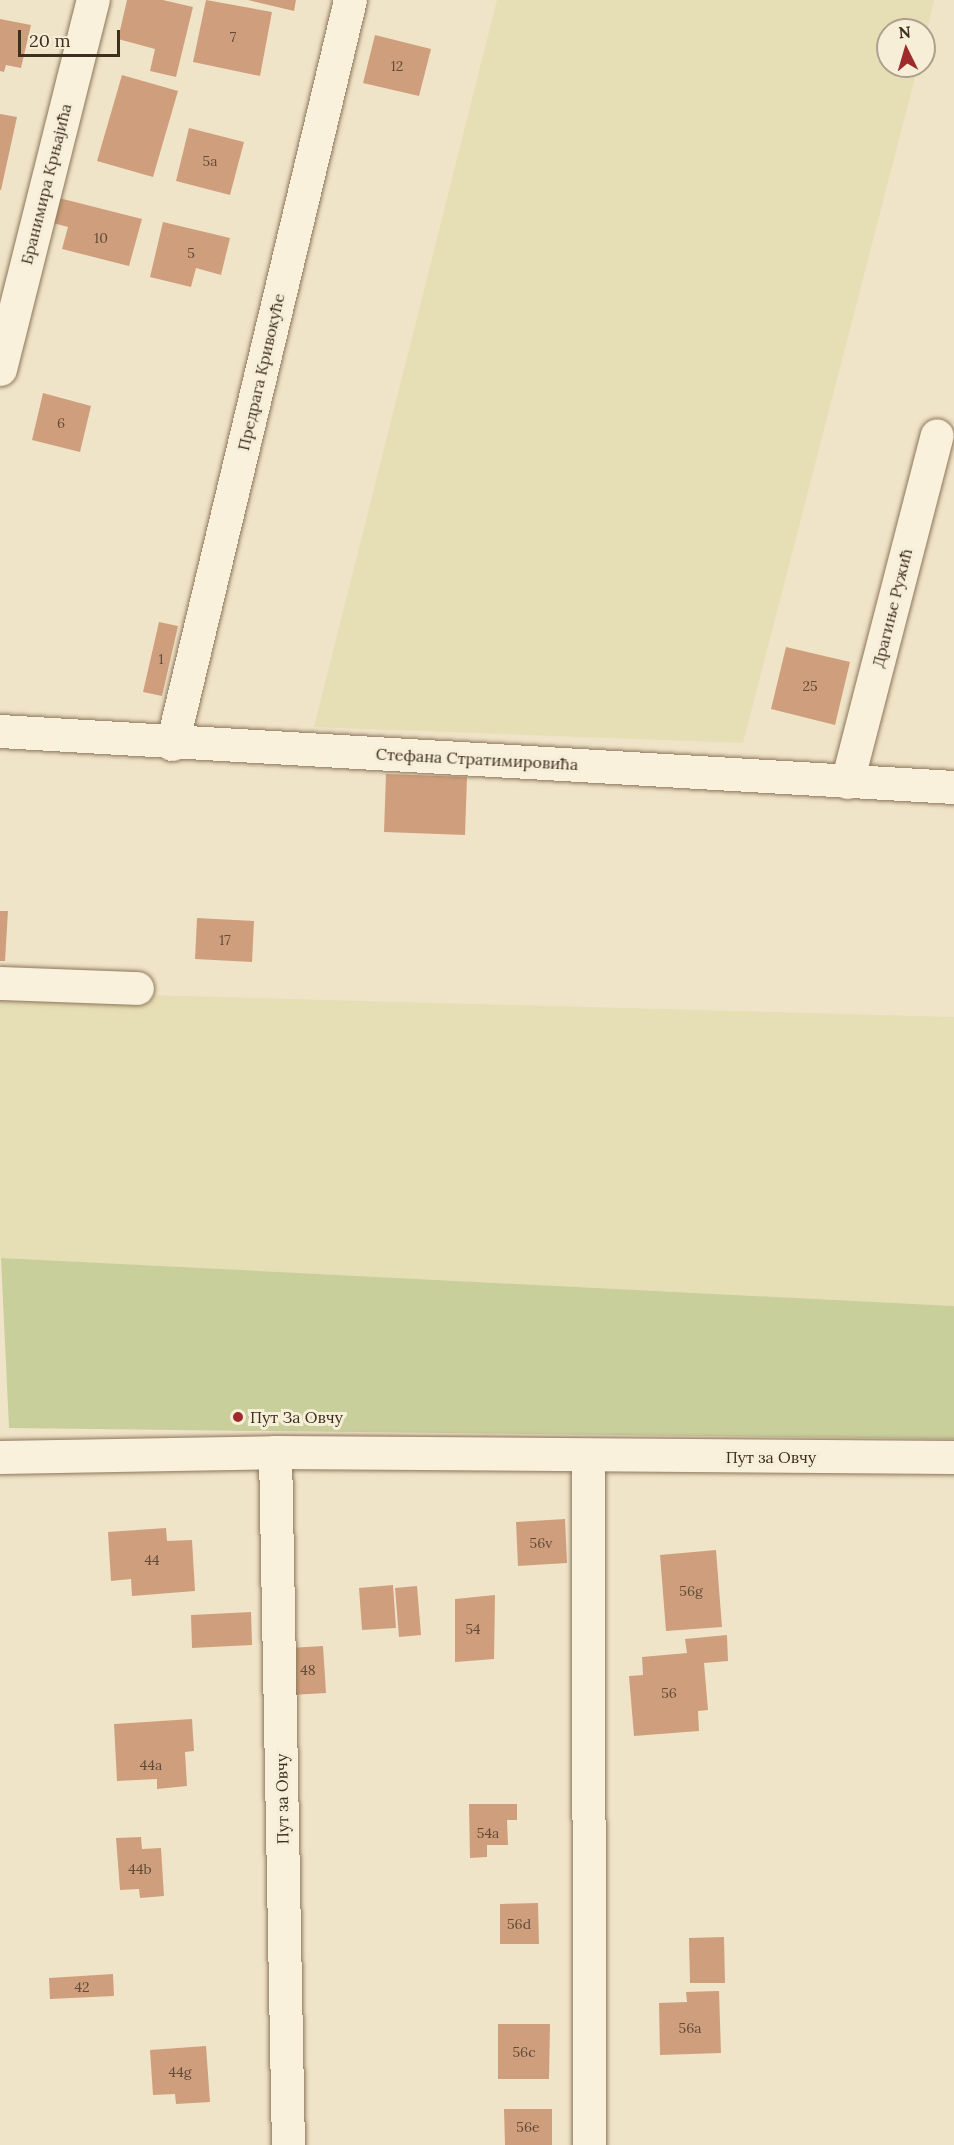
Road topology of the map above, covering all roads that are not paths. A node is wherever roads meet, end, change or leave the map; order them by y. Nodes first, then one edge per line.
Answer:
1 (93, 0) edge
2 (350, 0) edge
3 (0, 369) edge
4 (937, 435) dead end
5 (0, 731) edge
6 (172, 744) junction
7 (847, 782) junction
8 (954, 787) edge
9 (0, 983) edge
10 (137, 988) dead end
11 (275, 1452) junction
12 (588, 1457) junction
13 (954, 1457) edge
14 (0, 1458) edge
15 (288, 2145) edge
16 (589, 2145) edge

1 - 3 street, Бранимира Крњајића
2 - 6 street, Предрага Кривокуће
4 - 7 street, Драгиње Ружић
5 - 6 street, Стефана Стратимировића
6 - 7 street, Стефана Стратимировића
7 - 8 street, Стефана Стратимировића
9 - 10 street
11 - 12 street, Пут за Овчу
11 - 14 street, Пут за Овчу
11 - 15 street, Пут за Овчу
12 - 13 street, Пут за Овчу
12 - 16 street

